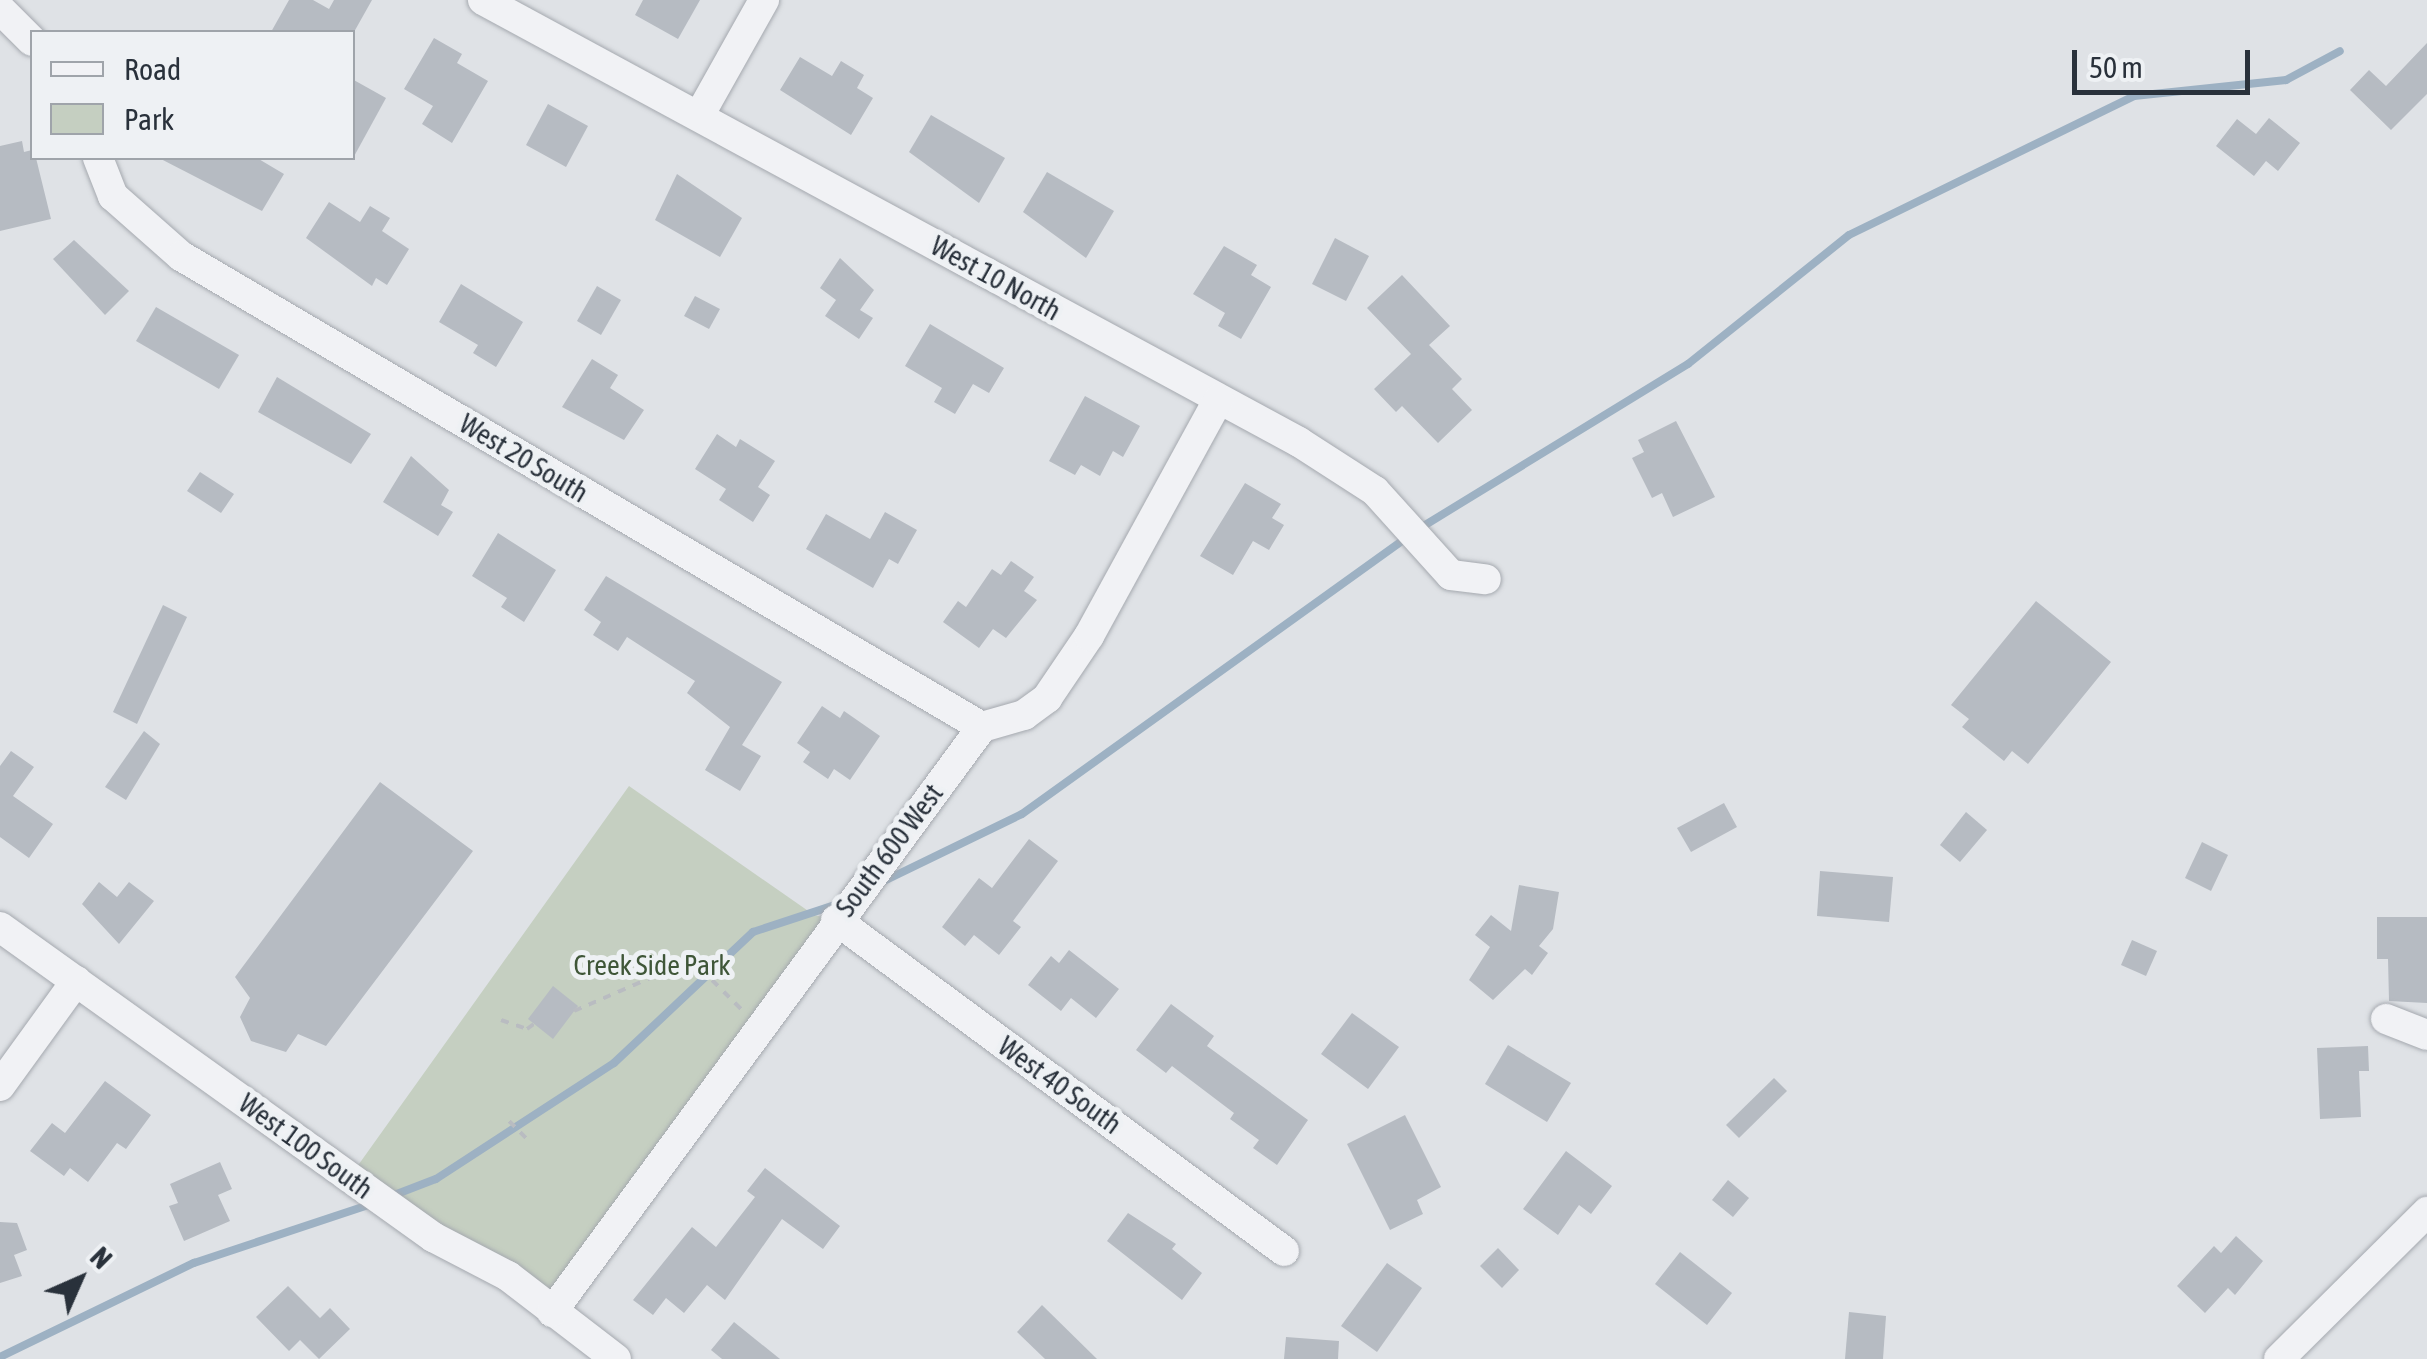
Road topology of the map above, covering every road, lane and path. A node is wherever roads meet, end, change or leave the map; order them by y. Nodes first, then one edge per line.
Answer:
1 (482, 0) edge
2 (764, 0) edge
3 (0, 9) edge
4 (30, 39) edge
5 (699, 116) junction
6 (99, 160) edge
7 (1219, 400) junction
8 (1486, 579) dead end
9 (982, 728) junction
10 (836, 920) junction
11 (0, 927) edge
12 (76, 981) junction
13 (742, 1010) dead end
14 (574, 1011) dead end
15 (501, 1020) dead end
16 (2386, 1020) dead end
17 (534, 1024) dead end
18 (2427, 1035) edge
19 (0, 1086) edge
20 (510, 1121) dead end
21 (528, 1140) dead end
22 (2427, 1212) edge
23 (1284, 1251) dead end
24 (552, 1312) junction
25 (616, 1359) edge
26 (2279, 1359) edge

1 - 5 street, West 10 North
2 - 5 street
3 - 4 street
5 - 7 street, West 10 North
6 - 9 street, West 20 South
7 - 8 street, West 10 North
7 - 9 street
9 - 10 street, South 600 West
10 - 23 street, West 40 South
10 - 24 street, South 600 West
11 - 12 street, West 100 South
12 - 19 street
12 - 24 street, West 100 South
13 - 14 path
15 - 17 path
16 - 18 street
20 - 21 path
22 - 26 street
24 - 25 street, West 100 South

